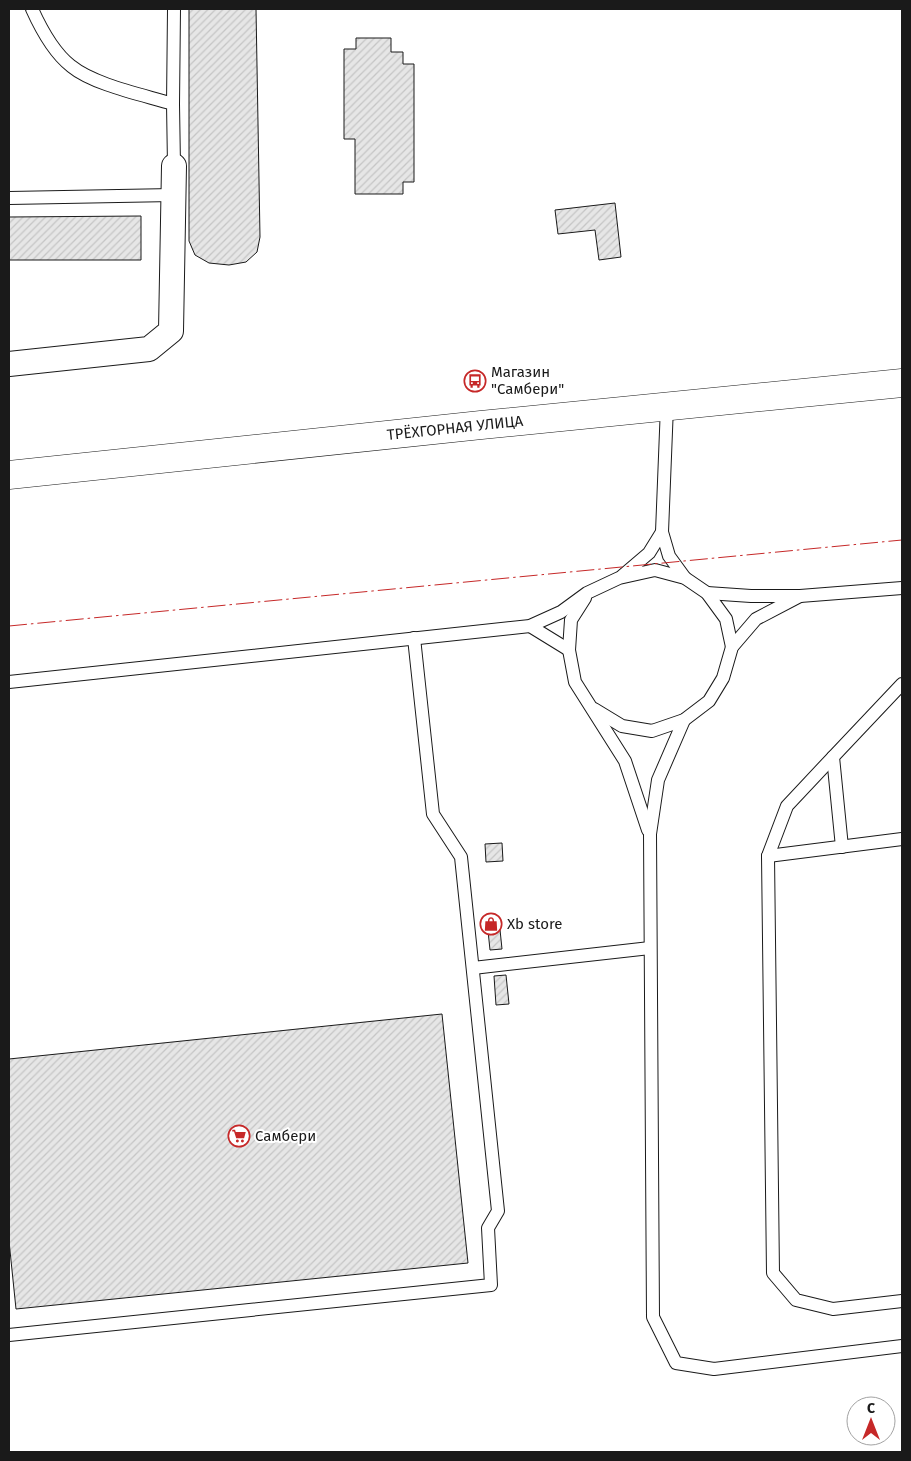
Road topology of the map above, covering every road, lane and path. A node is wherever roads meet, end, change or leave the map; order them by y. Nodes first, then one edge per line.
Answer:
1 (32, 9) edge
2 (174, 9) edge
3 (173, 104) junction
4 (174, 166) joint
5 (172, 195) junction
6 (9, 198) edge
7 (9, 364) edge
8 (902, 383) edge
9 (667, 406) junction
10 (9, 475) edge
11 (662, 532) junction
12 (619, 578) junction
13 (685, 578) junction
14 (902, 588) edge
15 (707, 593) junction
16 (587, 594) junction
17 (800, 596) junction
18 (530, 626) junction
19 (414, 638) junction
20 (732, 646) junction
21 (570, 650) junction
22 (9, 682) edge
23 (902, 684) edge
24 (594, 709) junction
25 (684, 720) junction
26 (833, 757) junction
27 (650, 834) junction
28 (902, 839) edge
29 (842, 847) junction
30 (768, 856) junction
31 (650, 948) junction
32 (473, 968) junction
33 (902, 1301) edge
34 (9, 1335) edge
35 (902, 1346) edge

1 - 3 lane
2 - 3 lane
3 - 4 lane
4 - 5 street
5 - 6 lane
5 - 7 street
8 - 9 highway, ТРЁХГОРНАЯ УЛИЦА
9 - 10 highway, ТРЁХГОРНАЯ УЛИЦА
9 - 11 lane
11 - 12 lane
11 - 13 lane
12 - 13 lane
12 - 16 lane
13 - 15 lane
14 - 17 lane
15 - 17 lane
15 - 20 lane
16 - 18 lane
16 - 21 lane
17 - 20 lane
18 - 19 lane
18 - 21 lane
19 - 22 lane
19 - 32 lane
20 - 25 lane
21 - 24 lane
23 - 26 lane
24 - 25 lane
24 - 27 lane
25 - 27 lane
26 - 29 lane
26 - 30 lane
27 - 31 lane
28 - 29 lane
29 - 30 lane
30 - 33 lane
31 - 32 lane
31 - 35 lane
32 - 34 lane

